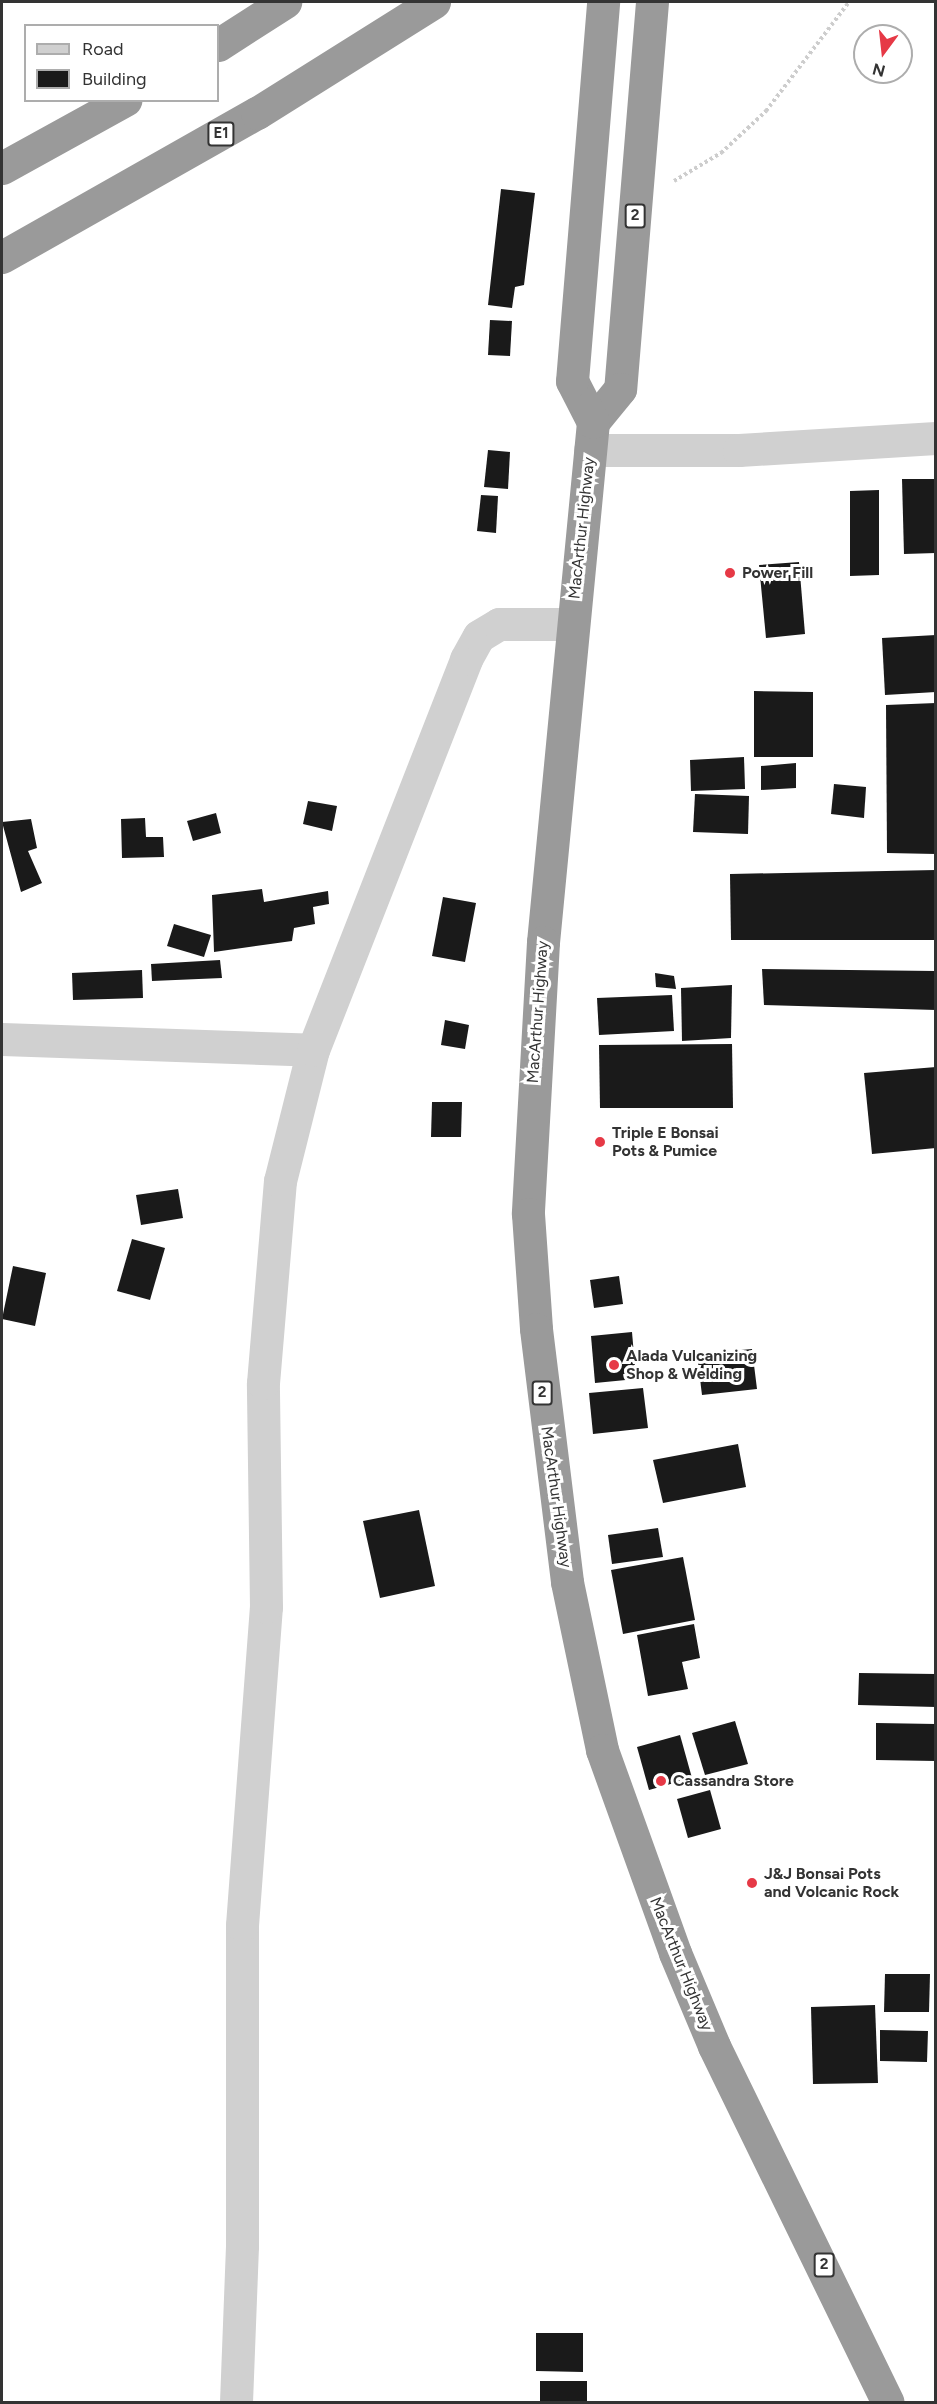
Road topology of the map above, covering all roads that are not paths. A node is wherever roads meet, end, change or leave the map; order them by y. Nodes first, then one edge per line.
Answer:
1 (285, 2) edge
2 (434, 2) edge
3 (603, 2) edge
4 (652, 2) edge
5 (219, 44) edge
6 (121, 102) edge
7 (2, 168) edge
8 (2, 257) edge
9 (592, 436) junction
10 (936, 438) edge
11 (572, 624) junction
12 (2, 1039) edge
13 (313, 1050) junction
14 (236, 2403) edge
15 (888, 2403) edge

1 - 5 highway
2 - 8 highway, E1
3 - 9 highway
4 - 9 highway, 2
6 - 7 highway
9 - 10 street
9 - 11 highway, MacArthur Highway / 2
11 - 13 street
11 - 15 highway, MacArthur Highway / 2
12 - 13 street
13 - 14 street

